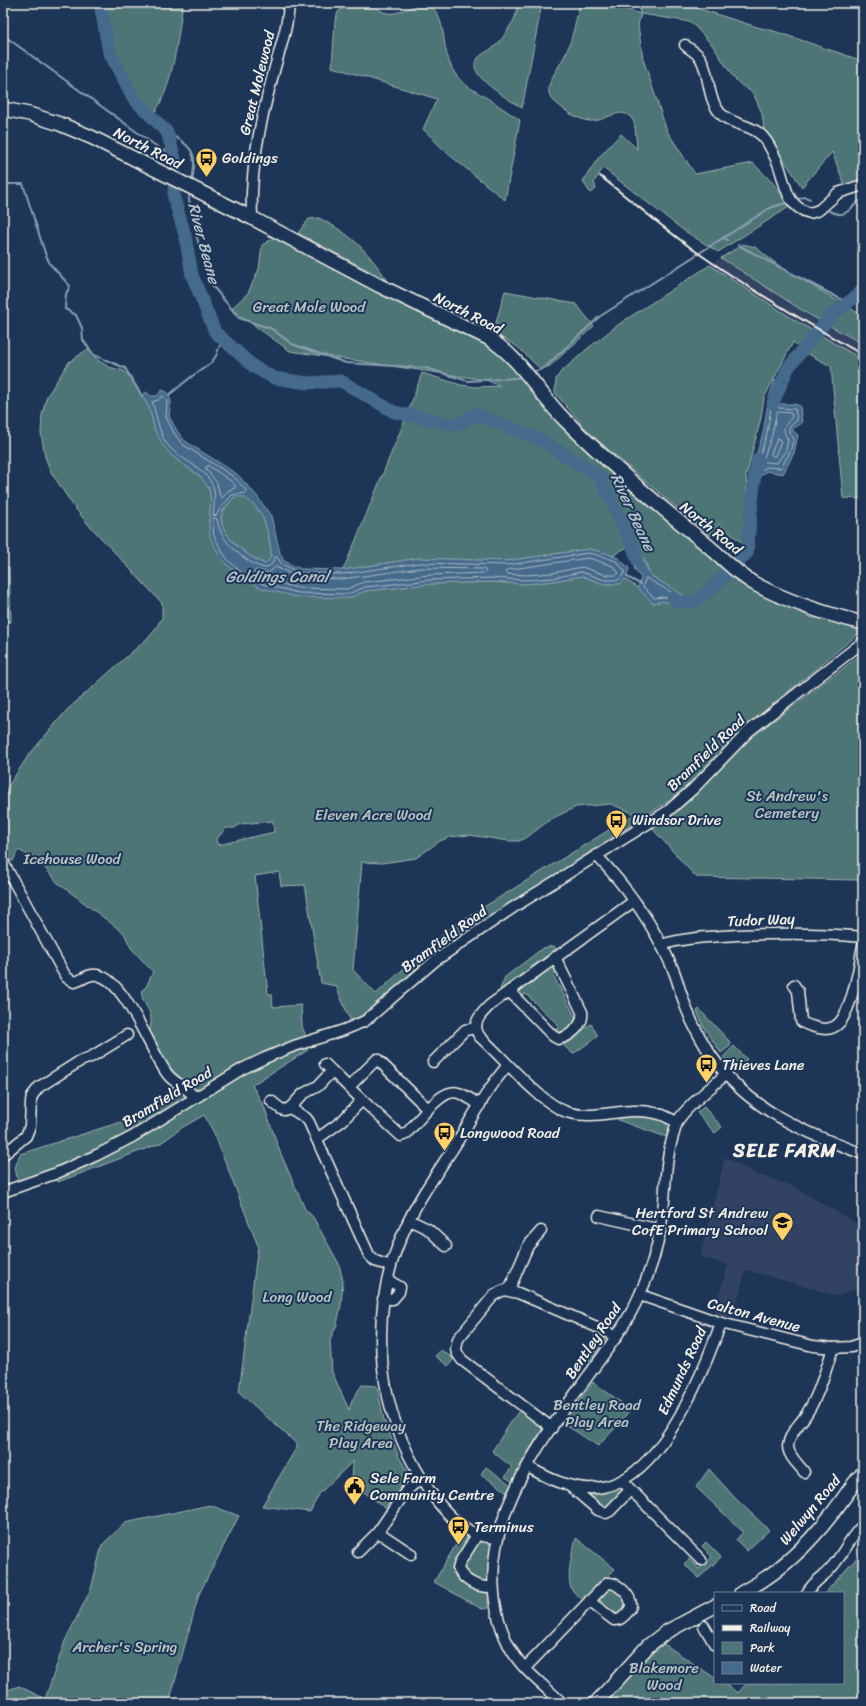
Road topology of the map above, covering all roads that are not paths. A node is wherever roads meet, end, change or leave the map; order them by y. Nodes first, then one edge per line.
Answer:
1 (289, 3) edge
2 (685, 45) dead end
3 (3, 110) edge
4 (863, 185) edge
5 (252, 218) junction
6 (863, 623) edge
7 (863, 642) edge
8 (596, 855) junction
9 (3, 862) edge
10 (634, 901) junction
11 (863, 937) edge
12 (661, 945) junction
13 (863, 945) edge
14 (555, 957) junction
15 (794, 985) dead end
16 (509, 991) junction
17 (476, 1028) junction
18 (126, 1035) dead end
19 (433, 1062) dead end
20 (508, 1064) junction
21 (726, 1074) junction
22 (349, 1087) junction
23 (195, 1098) junction
24 (362, 1100) junction
25 (271, 1102) dead end
26 (480, 1105) junction
27 (290, 1108) junction
28 (428, 1109) junction
29 (677, 1122) junction
30 (317, 1139) junction
31 (863, 1154) edge
32 (3, 1155) edge
33 (3, 1192) edge
34 (599, 1216) dead end
35 (409, 1220) junction
36 (661, 1230) junction
37 (541, 1231) dead end
38 (446, 1246) dead end
39 (391, 1266) junction
40 (388, 1280) junction
41 (509, 1290) junction
42 (640, 1295) junction
43 (384, 1300) junction
44 (721, 1322) junction
45 (616, 1338) junction
46 (863, 1343) edge
47 (833, 1348) junction
48 (552, 1428) junction
49 (528, 1467) junction
50 (804, 1472) dead end
51 (863, 1472) edge
52 (421, 1478) junction
53 (622, 1481) junction
54 (569, 1485) junction
55 (630, 1490) junction
56 (863, 1525) edge
57 (378, 1532) junction
58 (477, 1535) junction
59 (497, 1538) junction
60 (358, 1552) dead end
61 (411, 1554) dead end
62 (701, 1560) dead end
63 (493, 1587) junction
64 (743, 1592) edge
65 (808, 1592) edge
66 (589, 1601) dead end
67 (714, 1607) edge
68 (704, 1626) dead end
69 (714, 1643) edge
70 (525, 1668) junction
71 (562, 1703) edge
72 (596, 1703) edge

1 - 5 street, Great Molewood
2 - 4 street
3 - 5 main road, North Road
5 - 6 main road, North Road
7 - 8 street, Bramfield Road
8 - 10 street
8 - 23 street, Bramfield Road
9 - 23 street
10 - 12 street
10 - 14 street
11 - 12 street, Tudor Way
12 - 21 street
13 - 15 street
14 - 16 street
14 - 16 street
16 - 17 street
17 - 19 street
17 - 20 street
18 - 32 street
20 - 26 street
20 - 29 street
21 - 29 street, Bentley Road
21 - 31 street
22 - 24 street
22 - 27 street
22 - 28 street
23 - 33 street, Bramfield Road
24 - 28 street
24 - 30 street
25 - 27 street
26 - 28 street
26 - 35 street
27 - 30 street
29 - 36 street, Bentley Road
30 - 39 street
34 - 36 street
35 - 38 street
35 - 39 street
36 - 42 street, Bentley Road
37 - 41 street
39 - 40 street
40 - 43 street
40 - 43 street
41 - 45 street
41 - 48 street
42 - 44 street, Calton Avenue
42 - 45 street, Bentley Road
43 - 52 street
44 - 47 street, Calton Avenue
44 - 53 street, Edmunds Road
45 - 48 street, Bentley Road
46 - 47 street, Calton Avenue
47 - 50 street
48 - 49 street, Bentley Road
49 - 54 street, Edmunds Road
49 - 59 street, Bentley Road
51 - 64 main road, Welwyn Road
52 - 57 street
52 - 58 street
53 - 54 street, Edmunds Road
53 - 55 street
54 - 55 street
55 - 62 street
56 - 65 street
57 - 60 street
57 - 61 street
58 - 59 street
58 - 63 street
59 - 63 street, Bentley Road
63 - 70 street, Bentley Road
66 - 70 street
67 - 72 main road
68 - 69 street
70 - 71 street, Bentley Road

